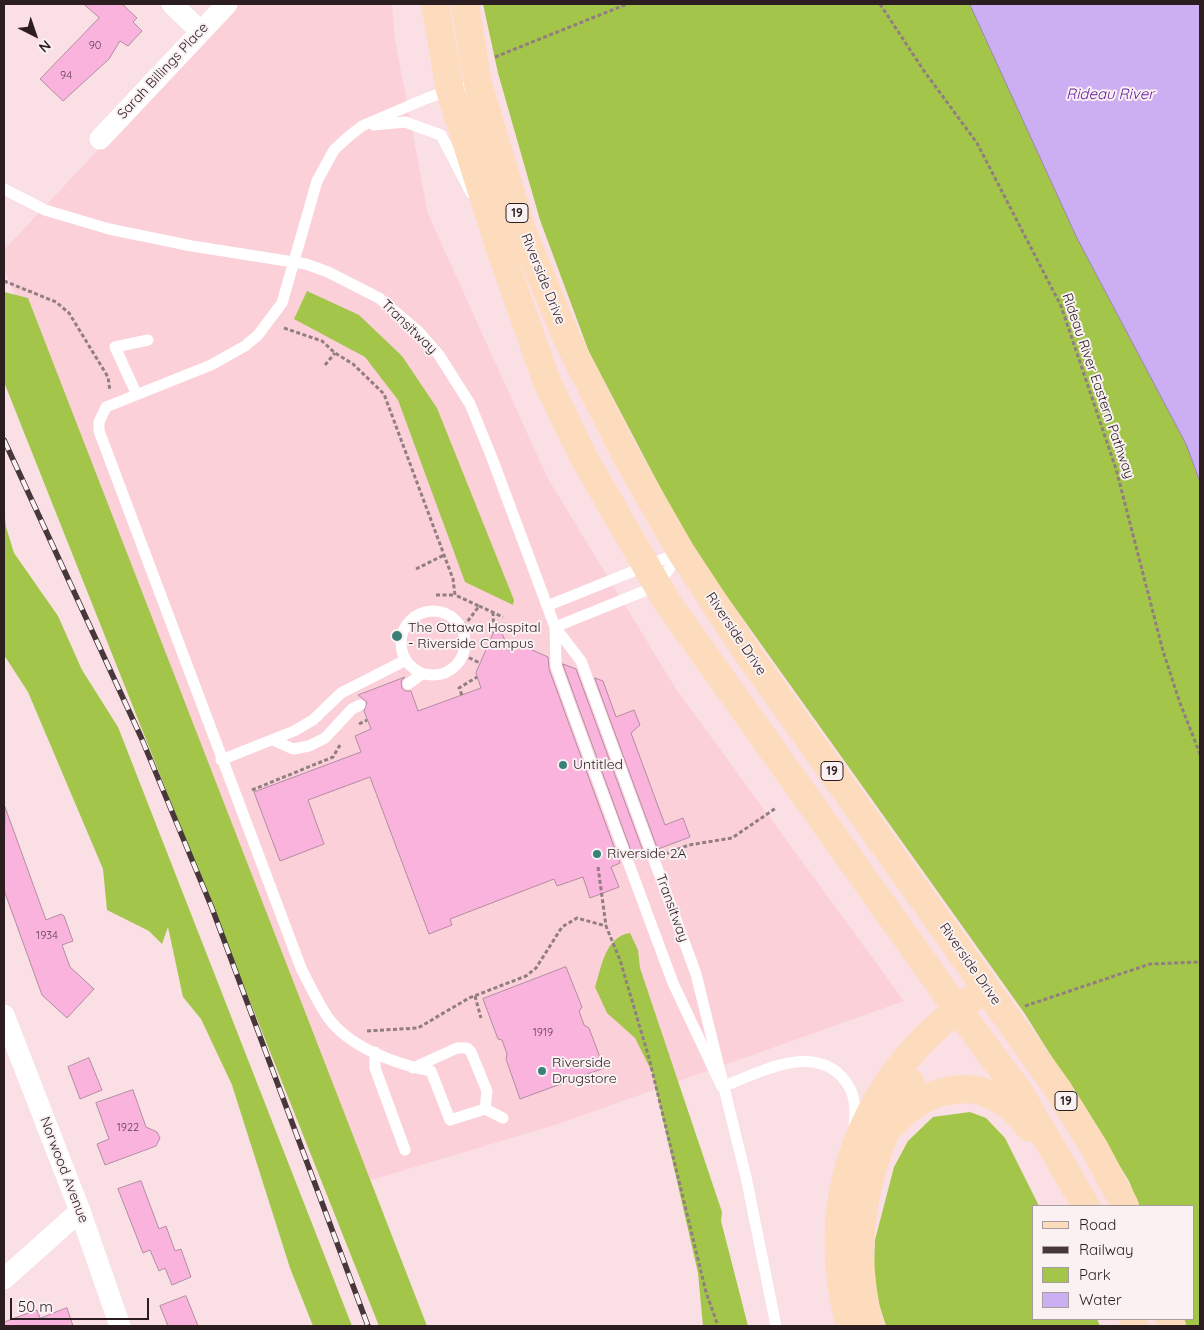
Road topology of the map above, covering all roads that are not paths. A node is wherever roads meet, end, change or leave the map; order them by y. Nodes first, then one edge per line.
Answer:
1 (172, 4) edge
2 (227, 4) edge
3 (435, 4) edge
4 (465, 4) edge
5 (200, 31) junction
6 (478, 84) junction
7 (450, 90) junction
8 (362, 126) junction
9 (100, 138) dead end
10 (4, 190) edge
11 (500, 249) junction
12 (148, 340) dead end
13 (136, 394) junction
14 (681, 552) junction
15 (650, 576) junction
16 (547, 606) junction
17 (554, 628) junction
18 (406, 660) junction
19 (422, 674) junction
20 (408, 684) dead end
21 (360, 705) dead end
22 (273, 740) junction
23 (221, 760) junction
24 (1002, 999) junction
25 (4, 1015) edge
26 (963, 1016) junction
27 (375, 1052) junction
28 (413, 1068) junction
29 (722, 1087) junction
30 (485, 1109) junction
31 (503, 1118) dead end
32 (884, 1136) junction
33 (405, 1150) dead end
34 (852, 1153) junction
35 (1058, 1156) junction
36 (1085, 1205) edge
37 (1124, 1205) edge
38 (80, 1211) junction
39 (4, 1279) edge
40 (120, 1326) edge
41 (776, 1326) edge
42 (850, 1326) edge
43 (870, 1326) edge

1 - 5 street
2 - 5 street, Sarah Billings Place
3 - 7 main road, Riverside Drive / 19
4 - 6 main road, Riverside Drive / 19
5 - 9 street, Sarah Billings Place
6 - 7 lane
6 - 14 main road, Riverside Drive / 19
7 - 8 lane
7 - 11 main road, Riverside Drive / 19
8 - 11 lane
8 - 13 lane
10 - 16 lane, Transitway
11 - 15 main road, Riverside Drive / 19
12 - 13 lane
13 - 23 lane
14 - 15 lane
14 - 15 lane
14 - 24 main road, Riverside Drive / 19
15 - 16 lane
15 - 17 lane
15 - 26 main road, Riverside Drive / 19
16 - 17 lane, Transitway
17 - 29 lane, Transitway
17 - 29 lane, Transitway
18 - 19 lane
18 - 19 lane
18 - 22 lane
19 - 20 lane
21 - 22 lane
22 - 23 lane
23 - 27 lane
24 - 26 main road
24 - 37 main road, Riverside Drive / 19
25 - 38 street, Norwood Avenue
26 - 32 main road
26 - 34 main road
26 - 35 main road, Riverside Drive / 19
27 - 28 lane
27 - 33 lane
28 - 30 lane
28 - 30 lane
29 - 34 lane
29 - 41 lane, Transitway
30 - 31 lane
32 - 35 main road
32 - 43 main road
34 - 42 main road
35 - 36 main road, Riverside Drive / 19
38 - 39 street
38 - 40 street, Norwood Avenue

